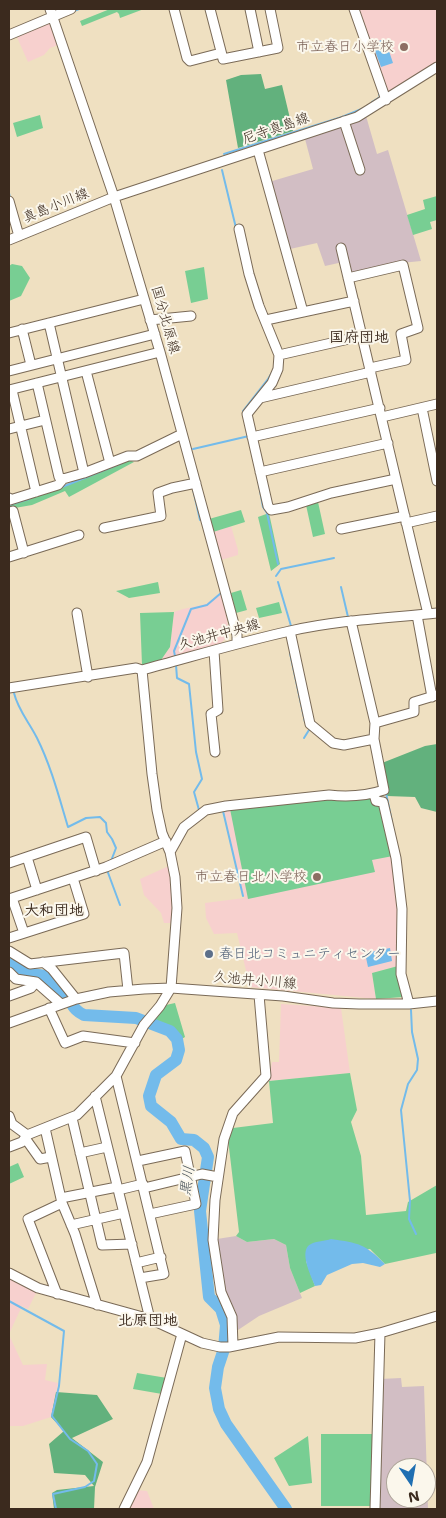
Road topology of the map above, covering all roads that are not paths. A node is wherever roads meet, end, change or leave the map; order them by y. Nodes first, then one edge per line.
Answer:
1 (71, 9) edge
2 (174, 9) edge
3 (210, 9) edge
4 (250, 9) edge
5 (270, 9) edge
6 (354, 9) edge
7 (52, 12) edge
8 (9, 35) edge
9 (259, 52) junction
10 (221, 53) junction
11 (437, 67) edge
12 (386, 100) junction
13 (344, 121) junction
14 (258, 150) junction
15 (360, 170) dead end
16 (114, 197) junction
17 (9, 201) edge
18 (239, 229) dead end
19 (19, 236) junction
20 (9, 240) edge
21 (341, 248) dead end
22 (348, 278) junction
23 (144, 299) junction
24 (354, 301) junction
25 (304, 312) junction
26 (190, 316) dead end
27 (150, 320) junction
28 (266, 320) junction
29 (49, 323) junction
30 (22, 330) junction
31 (9, 333) edge
32 (155, 334) junction
33 (362, 336) junction
34 (160, 352) junction
35 (279, 355) junction
36 (58, 358) junction
37 (31, 365) junction
38 (370, 370) junction
39 (9, 371) edge
40 (86, 371) junction
41 (62, 377) junction
42 (36, 383) junction
43 (10, 390) edge
44 (260, 398) junction
45 (437, 404) edge
46 (422, 408) junction
47 (381, 412) junction
48 (45, 420) junction
49 (20, 426) junction
50 (9, 429) edge
51 (182, 434) junction
52 (252, 437) junction
53 (388, 443) junction
54 (110, 463) junction
55 (260, 472) junction
56 (84, 473) junction
57 (396, 478) junction
58 (63, 479) junction
59 (437, 481) edge
60 (196, 483) junction
61 (36, 492) junction
62 (9, 498) edge
63 (9, 512) edge
64 (437, 516) edge
65 (405, 519) junction
66 (104, 528) dead end
67 (341, 529) dead end
68 (79, 534) dead end
69 (24, 553) junction
70 (9, 557) edge
71 (77, 613) dead end
72 (433, 614) edge
73 (417, 615) junction
74 (351, 621) junction
75 (290, 631) junction
76 (237, 643) junction
77 (214, 651) junction
78 (142, 670) junction
79 (88, 676) junction
80 (9, 688) edge
81 (435, 696) edge
82 (375, 723) junction
83 (374, 739) junction
84 (215, 752) dead end
85 (374, 794) junction
86 (166, 842) junction
87 (170, 852) junction
88 (27, 857) junction
89 (9, 863) edge
90 (96, 871) junction
91 (74, 878) junction
92 (37, 890) junction
93 (10, 899) edge
94 (24, 933) junction
95 (9, 938) edge
96 (9, 951) edge
97 (43, 962) junction
98 (9, 972) edge
99 (36, 982) junction
100 (171, 988) junction
101 (128, 990) junction
102 (259, 995) junction
103 (9, 996) edge
104 (68, 1001) junction
105 (437, 1001) edge
106 (408, 1004) junction
107 (49, 1008) junction
108 (9, 1022) edge
109 (135, 1042) junction
110 (116, 1076) junction
111 (95, 1096) junction
112 (9, 1116) edge
113 (72, 1118) junction
114 (45, 1128) junction
115 (26, 1137) junction
116 (9, 1147) edge
117 (108, 1147) junction
118 (80, 1153) junction
119 (52, 1157) junction
120 (138, 1161) junction
121 (210, 1175) junction
122 (190, 1177) junction
123 (144, 1186) junction
124 (118, 1188) junction
125 (89, 1193) junction
126 (61, 1201) junction
127 (124, 1213) junction
128 (150, 1214) junction
129 (96, 1220) junction
130 (71, 1225) junction
131 (132, 1244) junction
132 (161, 1257) junction
133 (136, 1262) junction
134 (9, 1273) edge
135 (140, 1278) junction
136 (57, 1294) junction
137 (98, 1305) junction
138 (437, 1316) edge
139 (150, 1319) junction
140 (380, 1333) junction
141 (182, 1334) junction
142 (228, 1347) junction
143 (124, 1509) edge
144 (375, 1509) edge

1 - 7 street
2 - 10 street
3 - 10 street
4 - 9 street
5 - 9 street
6 - 12 street
7 - 8 street
7 - 16 street, 国分北原線
9 - 10 street
11 - 12 street, 尼寺真島線
12 - 13 street, 尼寺真島線
13 - 14 street, 尼寺真島線
13 - 15 street
14 - 16 street, 尼寺真島線
14 - 25 street
16 - 19 street, 真島小川線
16 - 23 street, 国分北原線
17 - 19 street
18 - 28 street
19 - 20 street, 真島小川線
21 - 22 street
22 - 24 street
22 - 38 street
23 - 27 street, 国分北原線
23 - 29 street
24 - 25 street
24 - 33 street
25 - 28 street
26 - 27 street
27 - 32 street, 国分北原線
28 - 35 street
29 - 30 street
29 - 36 street
30 - 31 street
30 - 37 street
32 - 34 street, 国分北原線
32 - 36 street
33 - 35 street
33 - 38 street
34 - 40 street
34 - 51 street, 国分北原線
35 - 44 street
36 - 37 street
36 - 41 street
37 - 39 street
38 - 44 street
38 - 47 street
40 - 41 street
40 - 54 street
41 - 42 street
41 - 56 street
42 - 43 street
42 - 48 street
43 - 49 street
44 - 52 street
45 - 46 street
46 - 47 street
46 - 59 street
47 - 52 street
47 - 53 street
48 - 49 street
48 - 58 street
49 - 50 street
49 - 61 street
51 - 54 street
51 - 60 street, 国分北原線
52 - 55 street
53 - 55 street
53 - 57 street
54 - 56 street
55 - 57 street
56 - 58 street
57 - 65 street
58 - 61 street
60 - 66 street
60 - 76 street, 国分北原線
61 - 62 street
63 - 69 street
64 - 65 street
65 - 67 street
65 - 72 street
68 - 69 street
69 - 70 street
71 - 79 street
72 - 73 street, 久池井中央線
73 - 74 street, 久池井中央線
73 - 81 street
74 - 75 street, 久池井中央線
74 - 82 street
75 - 76 street, 久池井中央線
75 - 83 street
76 - 77 street, 久池井中央線
77 - 78 street, 久池井中央線
77 - 84 street
78 - 79 street, 久池井中央線
78 - 86 street
79 - 80 street, 久池井中央線
81 - 82 street
82 - 83 street
83 - 85 street
85 - 87 street
85 - 106 street
86 - 87 street
86 - 90 street
87 - 100 street
88 - 89 street
88 - 90 street
88 - 92 street
90 - 91 street
91 - 92 street
91 - 94 street
92 - 93 street
93 - 94 street
94 - 95 street
96 - 97 street
97 - 101 street
97 - 104 street
98 - 99 street
99 - 103 street
99 - 104 street
100 - 101 street, 久池井小川線
100 - 102 street, 久池井小川線
100 - 109 street
101 - 104 street, 久池井小川線
102 - 106 street, 久池井小川線
102 - 121 street
104 - 107 street, 久池井小川線
105 - 106 street, 久池井小川線
107 - 108 street, 久池井小川線
107 - 109 street
109 - 110 street
110 - 111 street
110 - 120 street
111 - 113 street
111 - 117 street
112 - 115 street
113 - 114 street
113 - 118 street
114 - 115 street
114 - 119 street
115 - 116 street
115 - 119 street
117 - 118 street
117 - 124 street
118 - 125 street
119 - 126 street
120 - 122 street
120 - 123 street
121 - 122 street
121 - 142 street
122 - 123 street
122 - 128 street
123 - 124 street
123 - 128 street
124 - 125 street
124 - 127 street
125 - 126 street
125 - 129 street
126 - 130 street
126 - 136 street
127 - 129 street
127 - 131 street
128 - 132 street
129 - 130 street
129 - 131 street
130 - 137 street
131 - 133 street
132 - 133 street
132 - 135 street
133 - 135 street
134 - 136 street
135 - 139 street
136 - 137 street
137 - 139 street
138 - 140 street
139 - 141 street
140 - 142 street
140 - 144 street
141 - 142 street
141 - 143 street

